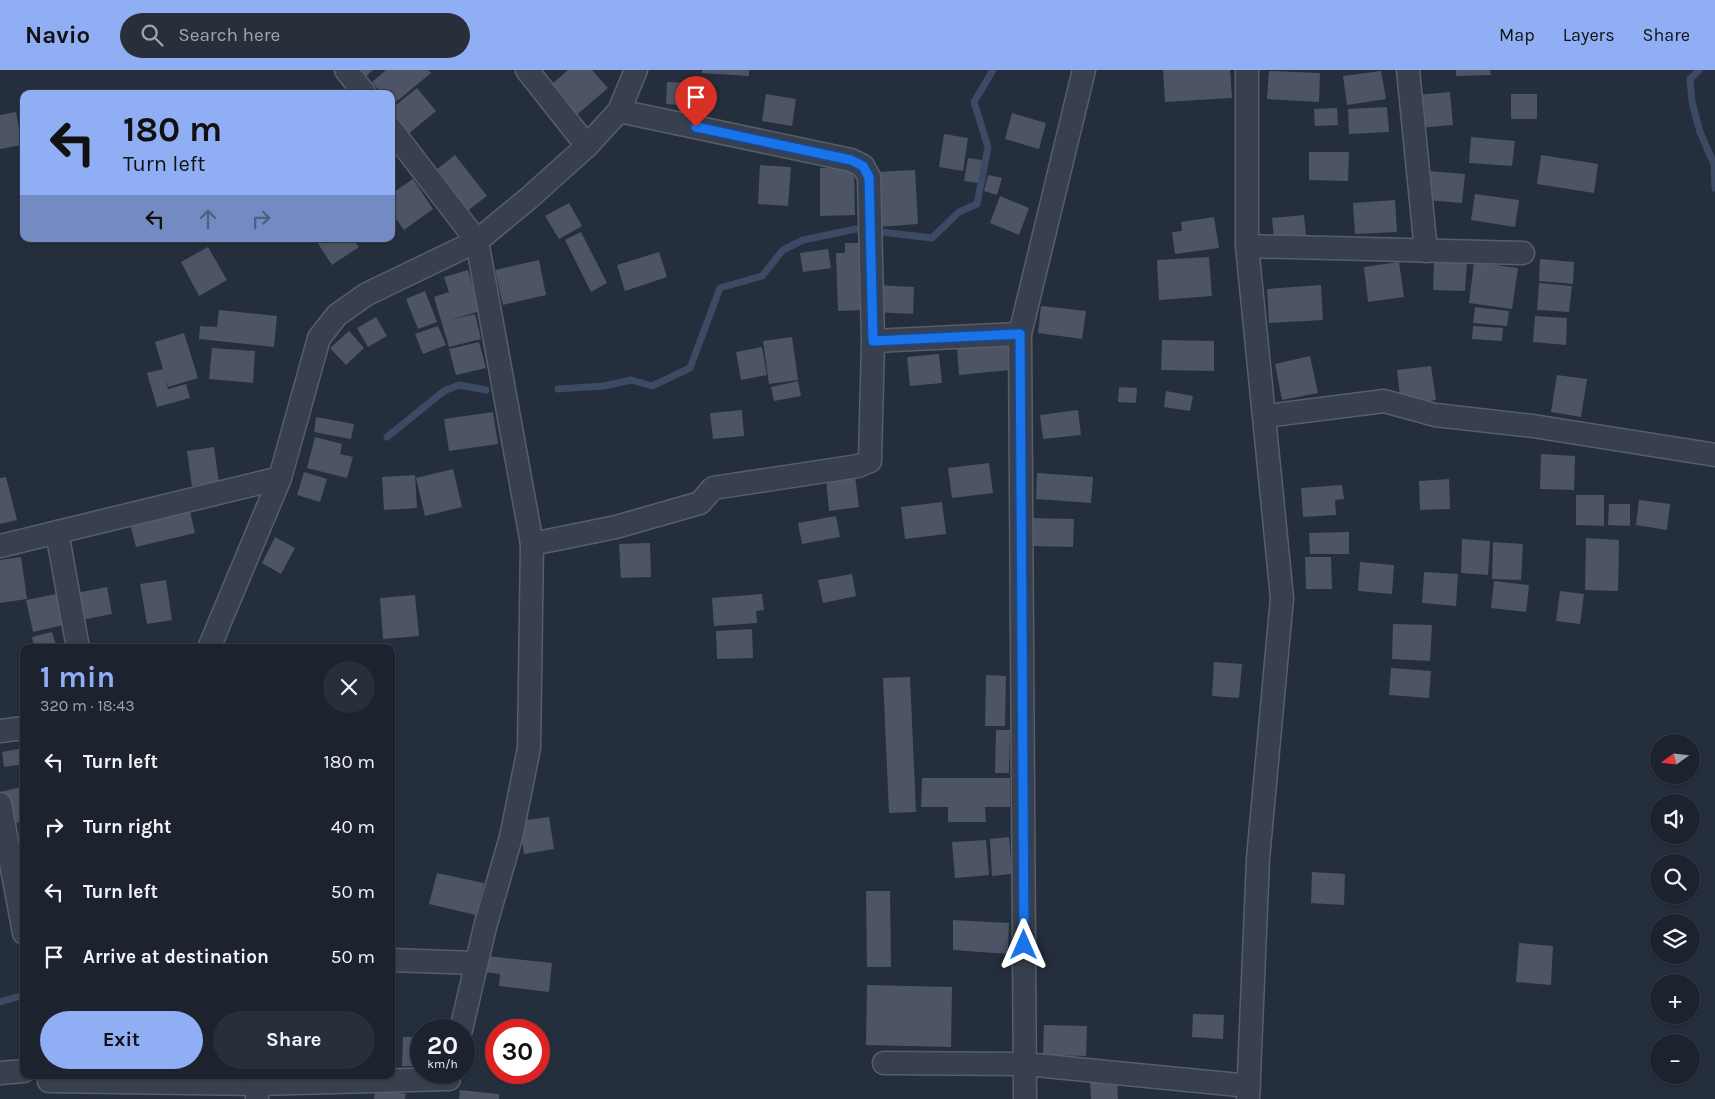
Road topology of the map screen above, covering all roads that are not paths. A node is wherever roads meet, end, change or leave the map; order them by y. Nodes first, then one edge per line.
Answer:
1 (346, 70) edge
2 (527, 70) edge
3 (636, 70) edge
4 (1084, 70) edge
5 (1247, 70) edge
6 (1408, 70) edge
7 (361, 90) edge
8 (619, 111) junction
9 (395, 134) edge
10 (587, 146) junction
11 (477, 241) junction
12 (1247, 246) junction
13 (1426, 251) junction
14 (1523, 253) dead end
15 (1020, 334) junction
16 (873, 341) junction
17 (1266, 416) junction
18 (1715, 455) edge
19 (280, 478) junction
20 (57, 532) junction
21 (532, 544) junction
22 (0, 546) edge
23 (77, 644) edge
24 (211, 644) edge
25 (20, 728) edge
26 (0, 731) edge
27 (0, 804) edge
28 (20, 912) edge
29 (395, 960) edge
30 (476, 963) junction
31 (463, 1019) edge
32 (884, 1063) dead end
33 (1025, 1064) junction
34 (20, 1071) edge
35 (0, 1073) edge
36 (449, 1084) edge
37 (49, 1085) edge
38 (258, 1086) edge
39 (1249, 1092) edge
40 (1025, 1099) edge

1 - 7 street
2 - 10 street
3 - 8 street
4 - 15 street
5 - 12 street
6 - 13 street
8 - 10 street
8 - 16 street
9 - 11 street
10 - 11 street
11 - 19 street
11 - 21 street
12 - 13 street
12 - 17 street
13 - 14 street
15 - 16 street
15 - 33 street
16 - 21 street
17 - 18 street
17 - 39 street
19 - 20 street
19 - 24 street
20 - 22 street
20 - 23 street
21 - 30 street
25 - 26 street
27 - 28 street
29 - 30 street
30 - 31 street
32 - 33 street
33 - 39 street
33 - 40 street
34 - 35 street
36 - 38 street
37 - 38 street

